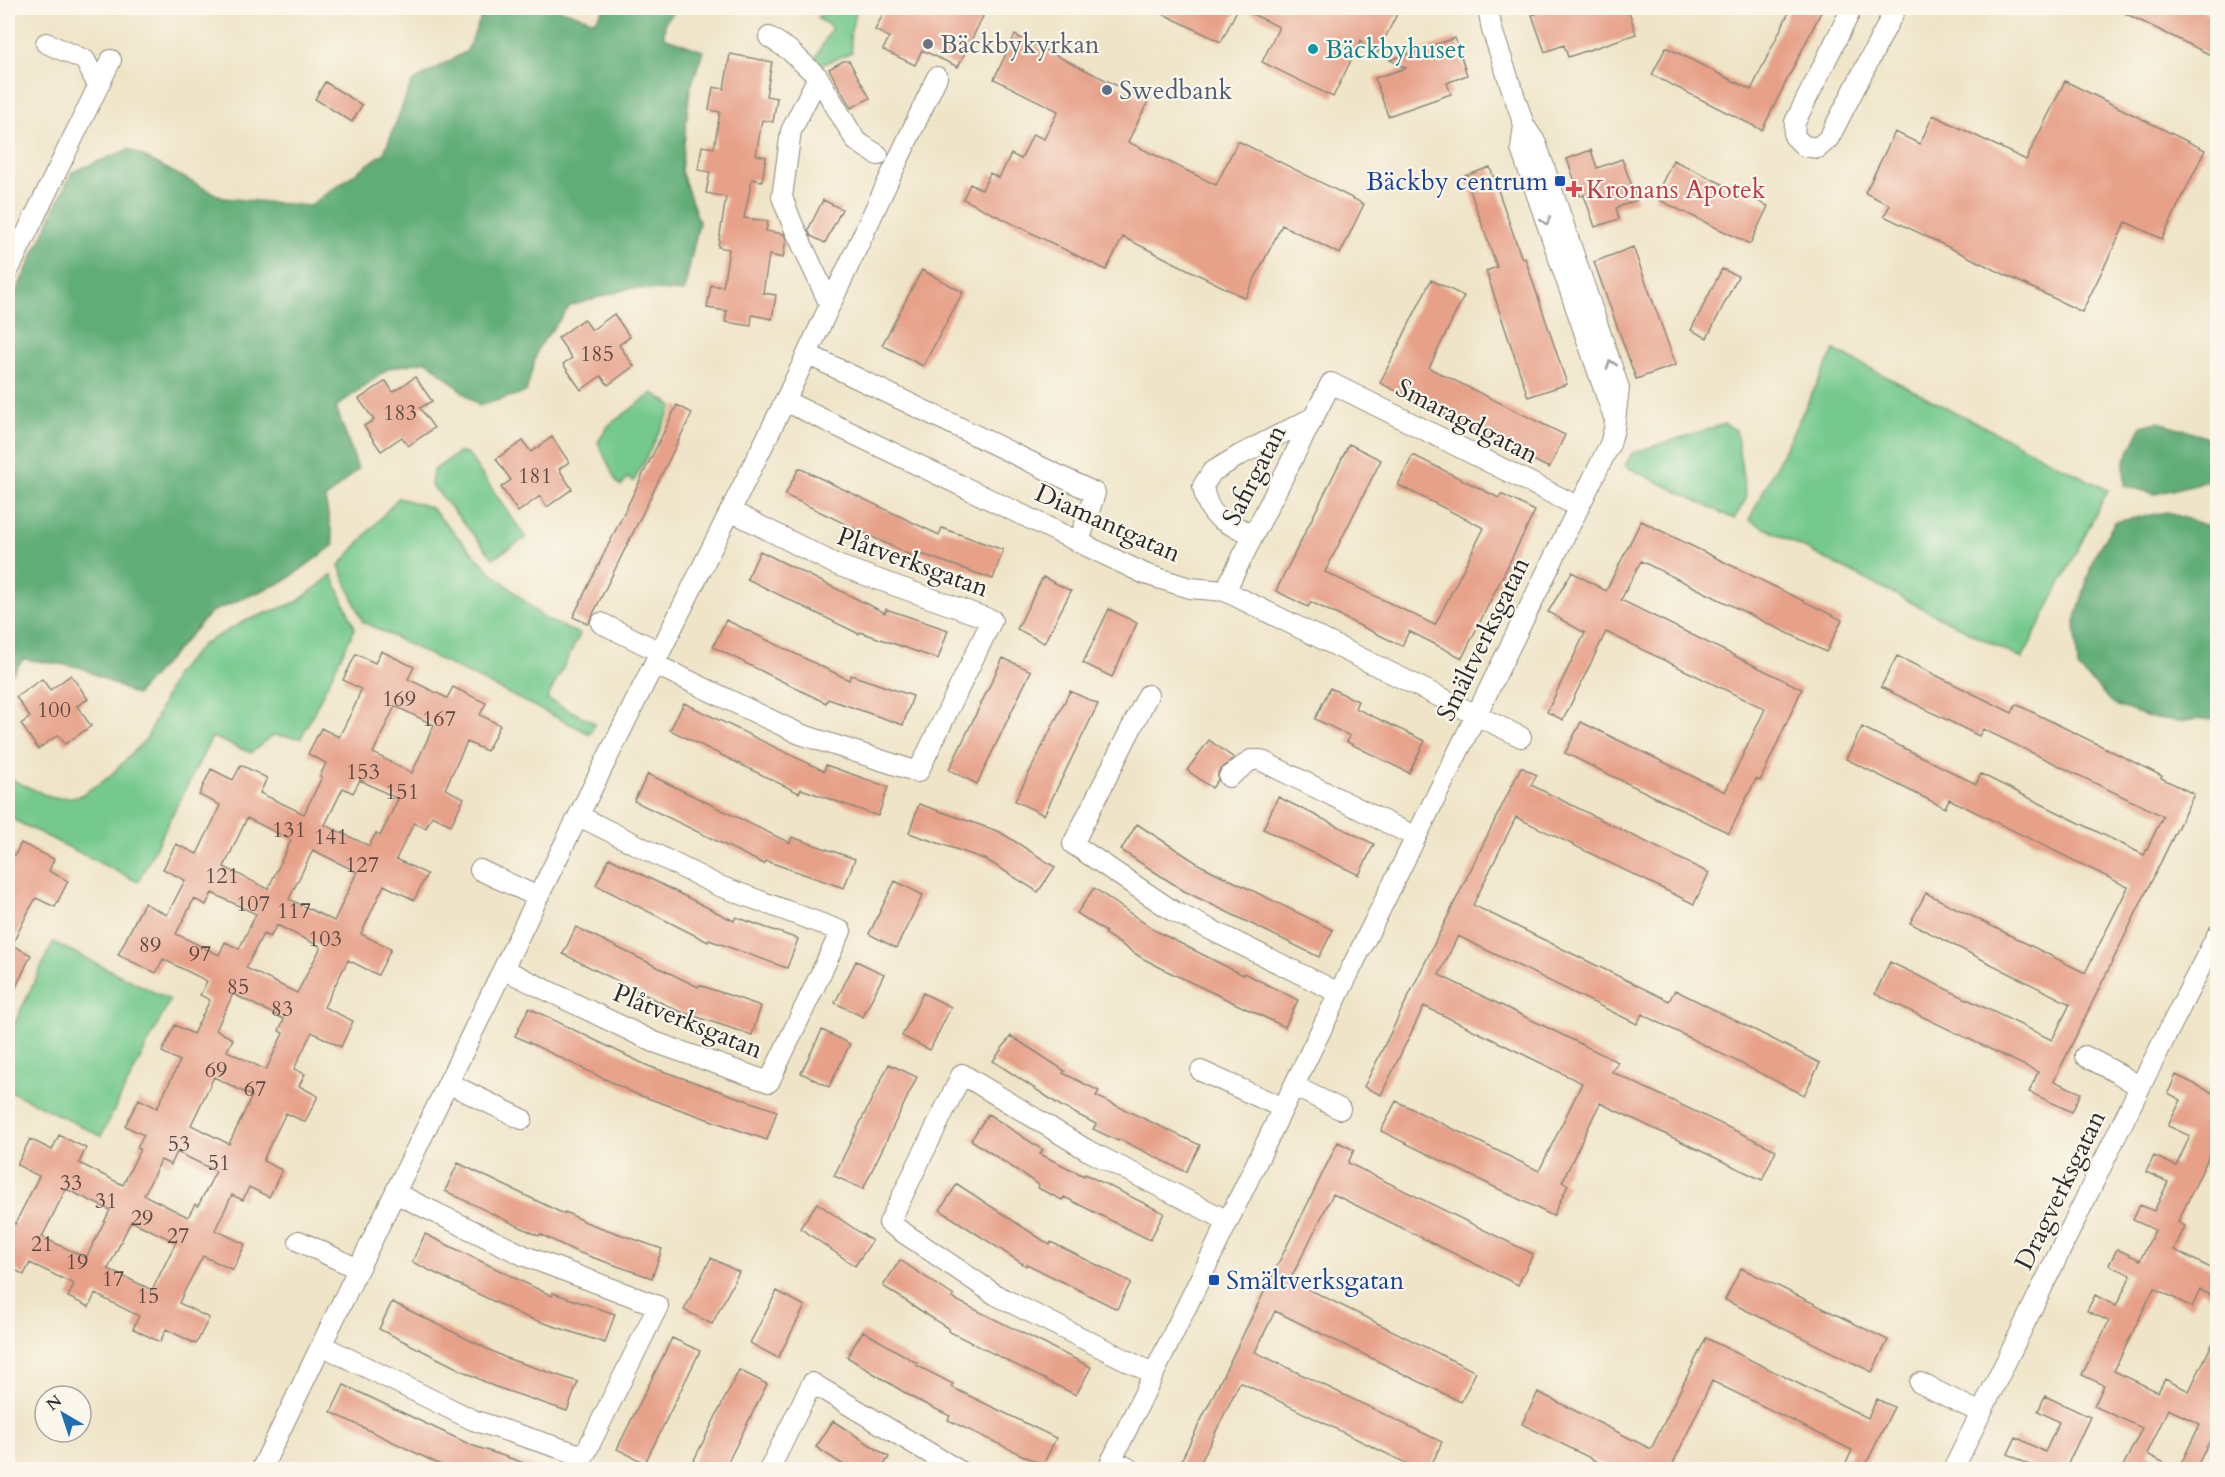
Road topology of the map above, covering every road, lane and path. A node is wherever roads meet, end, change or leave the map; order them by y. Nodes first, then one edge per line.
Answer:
1 (1488, 8) edge
2 (1852, 8) edge
3 (1896, 8) edge
4 (769, 37) dead end
5 (46, 43) dead end
6 (111, 60) dead end
7 (818, 77) junction
8 (937, 77) dead end
9 (98, 86) junction
10 (878, 155) dead end
11 (8, 271) edge
12 (830, 305) junction
13 (807, 354) junction
14 (1331, 383) joint
15 (785, 401) junction
16 (1314, 417) junction
17 (1579, 507) junction
18 (731, 511) junction
19 (1253, 534) junction
20 (1079, 542) junction
21 (1225, 591) junction
22 (602, 623) dead end
23 (657, 658) junction
24 (1148, 695) dead end
25 (1476, 715) junction
26 (1521, 737) dead end
27 (1229, 777) dead end
28 (579, 816) junction
29 (1416, 837) junction
30 (480, 870) dead end
31 (538, 897) junction
32 (2217, 935) edge
33 (503, 969) junction
34 (1339, 993) junction
35 (2085, 1056) dead end
36 (1201, 1071) dead end
37 (448, 1083) junction
38 (1294, 1086) junction
39 (2140, 1088) junction
40 (1283, 1108) junction
41 (1340, 1109) dead end
42 (522, 1119) dead end
43 (395, 1193) junction
44 (1228, 1221) junction
45 (299, 1241) dead end
46 (358, 1269) junction
47 (321, 1345) junction
48 (1154, 1374) junction
49 (1920, 1383) dead end
50 (1981, 1413) junction
51 (1109, 1464) edge
52 (261, 1470) edge
53 (769, 1470) edge
54 (958, 1470) edge
55 (1131, 1470) edge
56 (1953, 1470) edge

1 - 17 street, Smältverksgatan
2 - 3 street
4 - 7 street
5 - 9 street
6 - 9 street
7 - 10 street
7 - 12 street
8 - 12 street
9 - 11 street
12 - 13 street
13 - 15 street
13 - 20 street
14 - 16 street, Safirgatan
14 - 17 street, Smaragdgatan
15 - 18 street
15 - 20 street, Diamantgatan
16 - 19 street, Safirgatan
16 - 19 street
17 - 25 street, Smältverksgatan
18 - 23 street
18 - 23 street, Plåtverksgatan
19 - 21 street, Safirgatan
20 - 21 street, Diamantgatan
21 - 25 street, Diamantgatan
22 - 23 street
23 - 28 street
24 - 34 street
25 - 26 street, Diamantgatan
25 - 29 street, Smältverksgatan
27 - 29 street
28 - 31 street
28 - 33 street, Plåtverksgatan
29 - 34 street, Smältverksgatan
30 - 31 street
31 - 33 street
32 - 39 street, Dragverksgatan
33 - 37 street
34 - 38 street, Smältverksgatan
35 - 39 street
36 - 40 street
37 - 42 street
37 - 43 street
38 - 40 street, Smältverksgatan
38 - 41 street
39 - 50 street, Dragverksgatan
40 - 44 street, Smältverksgatan
43 - 46 street
43 - 47 street
44 - 48 street, Smältverksgatan
44 - 48 street
45 - 46 street
46 - 47 street
47 - 52 street
48 - 51 street, Smältverksgatan
49 - 50 street
50 - 56 street, Dragverksgatan
51 - 55 street
53 - 54 street

